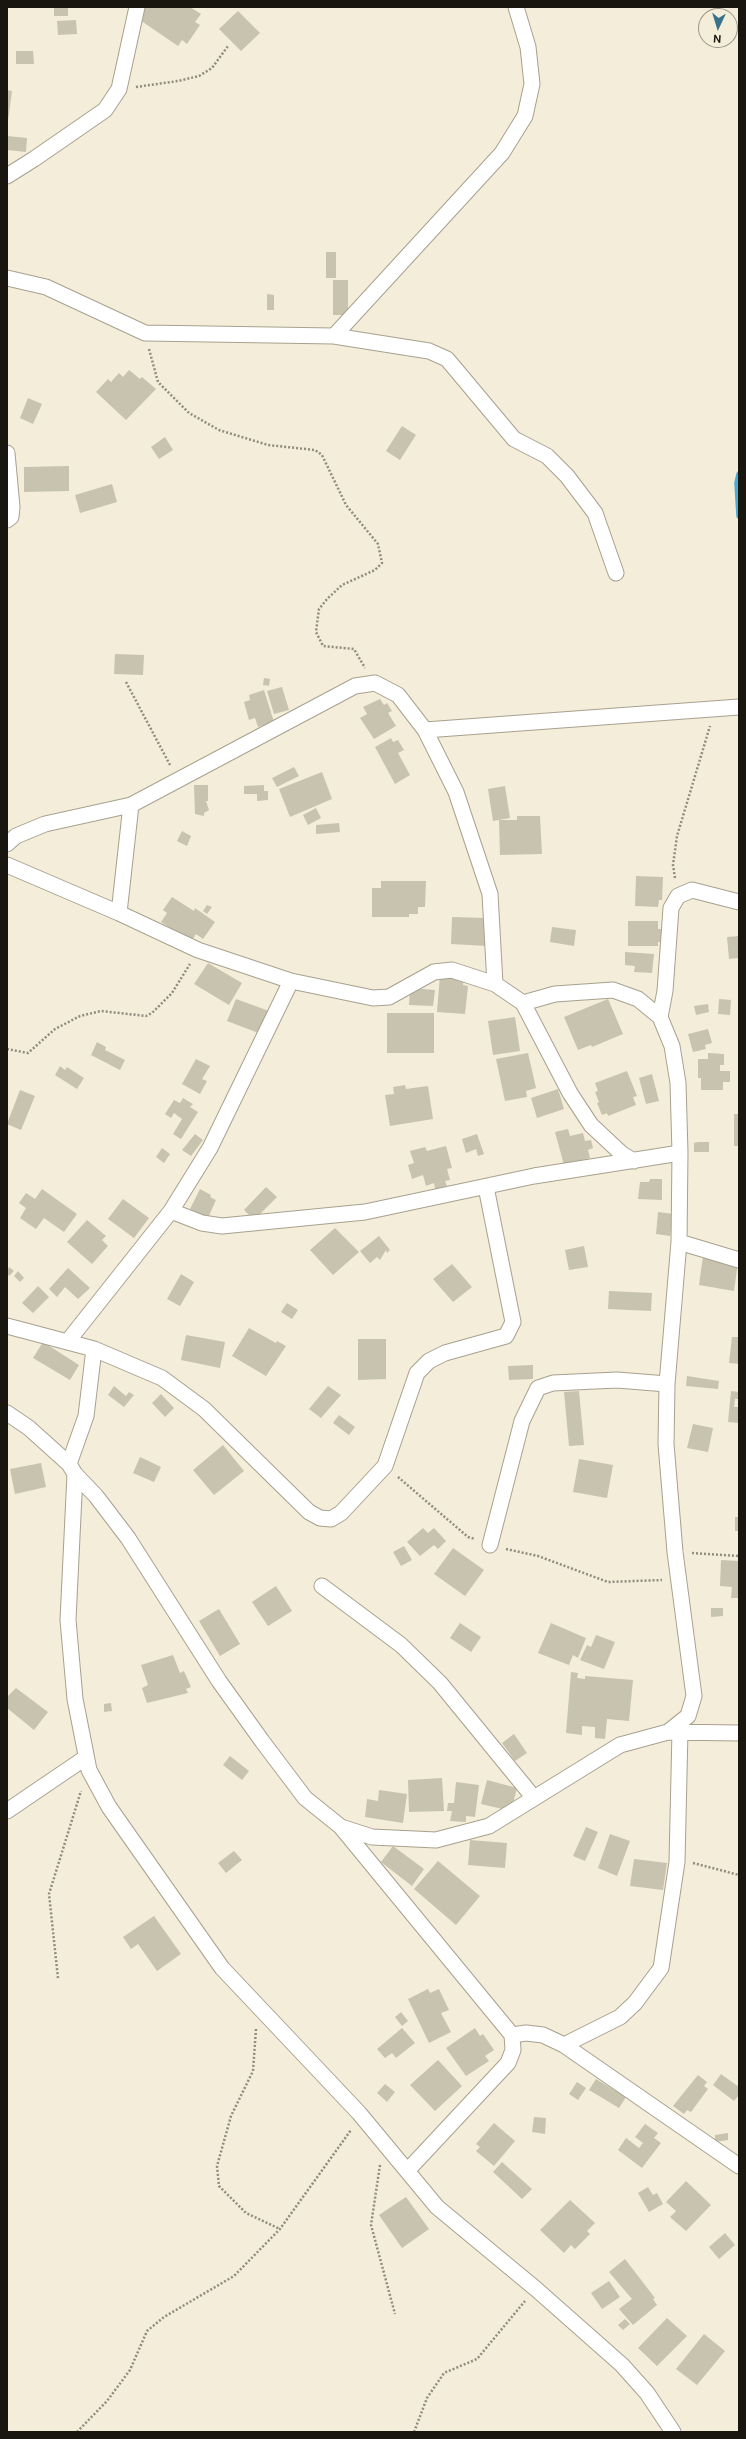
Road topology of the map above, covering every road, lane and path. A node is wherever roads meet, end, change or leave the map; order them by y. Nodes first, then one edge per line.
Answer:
1 (137, 7) edge
2 (516, 7) edge
3 (228, 46) dead end
4 (119, 89) junction
5 (7, 176) edge
6 (7, 278) edge
7 (145, 333) junction
8 (334, 336) junction
9 (7, 453) edge
10 (7, 520) edge
11 (616, 573) dead end
12 (126, 682) dead end
13 (375, 683) junction
14 (739, 707) edge
15 (711, 710) junction
16 (425, 730) junction
17 (179, 780) junction
18 (131, 805) junction
19 (7, 844) edge
20 (7, 865) edge
21 (678, 896) junction
22 (739, 902) edge
23 (119, 913) junction
24 (198, 950) junction
25 (291, 981) junction
26 (495, 984) junction
27 (523, 1003) junction
28 (660, 1017) junction
29 (7, 1049) edge
30 (680, 1154) junction
31 (634, 1161) junction
32 (486, 1187) junction
33 (172, 1211) junction
34 (679, 1242) junction
35 (739, 1260) edge
36 (7, 1326) edge
37 (68, 1341) junction
38 (94, 1349) junction
39 (667, 1384) junction
40 (7, 1413) edge
41 (385, 1466) junction
42 (72, 1469) junction
43 (490, 1546) junction
44 (675, 1552) junction
45 (739, 1556) edge
46 (678, 1580) junction
47 (322, 1586) dead end
48 (674, 1732) junction
49 (739, 1733) edge
50 (87, 1764) junction
51 (534, 1798) junction
52 (7, 1811) edge
53 (341, 1827) junction
54 (677, 1862) junction
55 (739, 1875) edge
56 (58, 1978) dead end
57 (257, 2006) junction
58 (512, 2034) junction
59 (564, 2045) junction
60 (359, 2113) junction
61 (385, 2143) junction
62 (739, 2166) edge
63 (408, 2170) junction
64 (280, 2228) junction
65 (536, 2289) junction
66 (395, 2314) dead end
67 (77, 2432) edge
68 (414, 2432) edge
69 (673, 2432) edge

1 - 4 street
2 - 8 street
3 - 4 path
4 - 5 street
6 - 7 street
7 - 8 street
7 - 13 path
8 - 11 street
9 - 10 street
12 - 17 path
13 - 16 street
13 - 17 street
14 - 15 street
15 - 16 street
15 - 21 path
16 - 26 street
17 - 18 street
18 - 19 street
18 - 23 street
20 - 23 street
21 - 22 street
21 - 28 street
23 - 24 street
24 - 25 street
24 - 29 path
25 - 26 street
25 - 33 street
26 - 27 street
27 - 28 street
27 - 31 street
28 - 30 street
30 - 31 street
30 - 34 street
31 - 32 street
32 - 33 street
32 - 41 street
33 - 37 street
34 - 35 street
34 - 39 street
36 - 37 street
37 - 38 street
38 - 41 street
38 - 42 street
39 - 43 street
39 - 44 street
40 - 42 street
41 - 43 path
42 - 50 street
42 - 53 street
43 - 46 path
44 - 45 path
44 - 46 street
46 - 48 street
47 - 51 street
48 - 49 street
48 - 51 street
48 - 54 street
50 - 52 street
50 - 56 path
50 - 57 street
51 - 53 street
53 - 58 street
54 - 55 path
54 - 59 street
57 - 60 street
57 - 64 path
58 - 59 street
58 - 63 street
59 - 62 street
60 - 61 street
60 - 64 path
61 - 63 street
61 - 66 path
63 - 65 street
64 - 67 path
65 - 68 path
65 - 69 street

